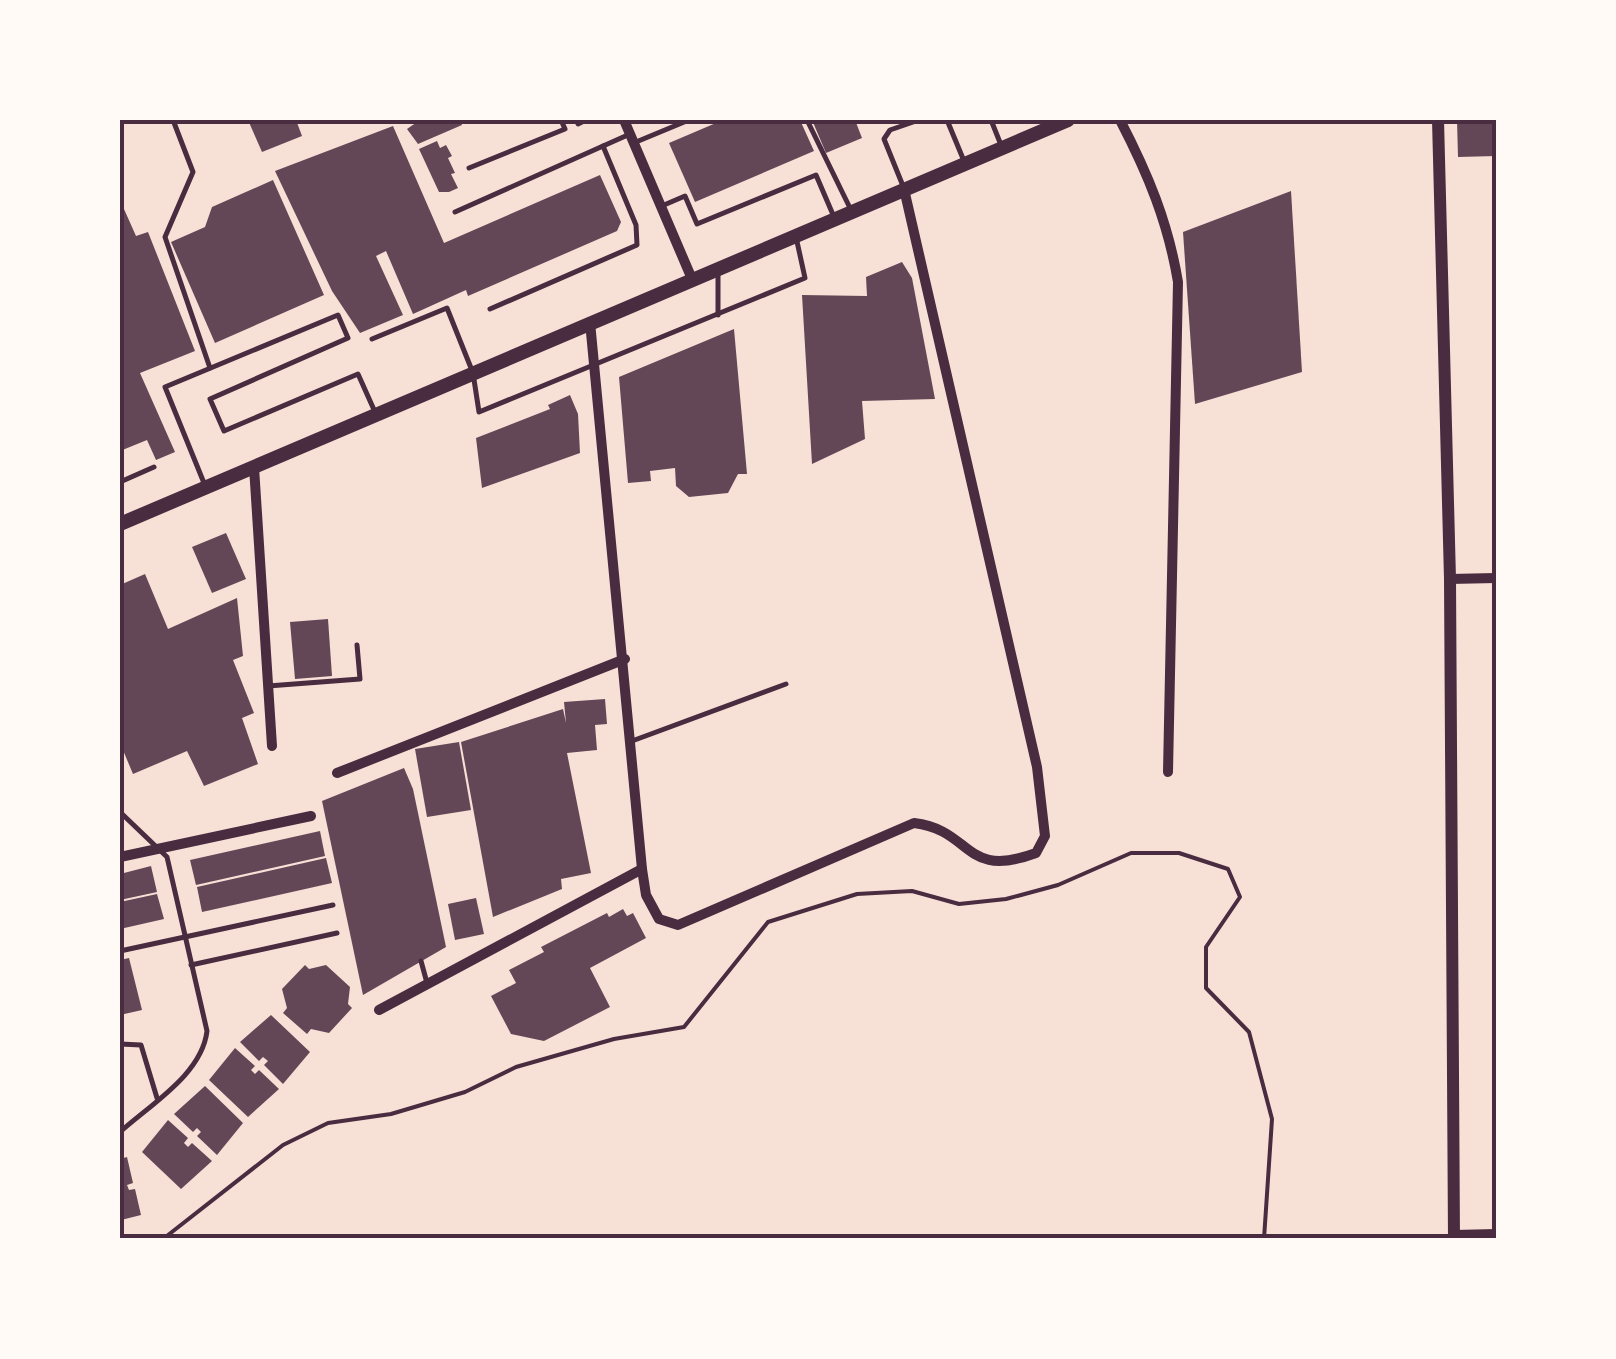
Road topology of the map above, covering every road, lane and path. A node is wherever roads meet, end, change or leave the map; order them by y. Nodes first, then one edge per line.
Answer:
1 (173, 120) edge
2 (561, 120) edge
3 (586, 120) edge
4 (624, 120) edge
5 (688, 120) edge
6 (808, 120) edge
7 (918, 120) edge
8 (947, 120) edge
9 (991, 120) edge
10 (1068, 120) edge
11 (1120, 120) edge
12 (1438, 120) edge
13 (578, 124) dead end
14 (632, 138) junction
15 (603, 146) junction
16 (1002, 148) junction
17 (965, 164) junction
18 (469, 168) dead end
19 (904, 189) junction
20 (661, 206) junction
21 (851, 211) junction
22 (455, 212) dead end
23 (834, 218) junction
24 (795, 234) junction
25 (718, 268) junction
26 (692, 279) junction
27 (490, 309) dead end
28 (718, 314) junction
29 (590, 322) junction
30 (372, 339) dead end
31 (596, 366) junction
32 (210, 368) junction
33 (473, 373) junction
34 (376, 415) junction
35 (154, 467) dead end
36 (254, 467) junction
37 (120, 482) edge
38 (206, 488) junction
39 (120, 524) edge
40 (1496, 578) edge
41 (1450, 579) junction
42 (357, 644) dead end
43 (625, 659) junction
44 (786, 684) dead end
45 (268, 686) junction
46 (632, 741) junction
47 (272, 746) dead end
48 (337, 772) dead end
49 (1168, 772) dead end
50 (120, 812) edge
51 (312, 816) dead end
52 (158, 849) junction
53 (120, 857) edge
54 (642, 869) junction
55 (332, 905) dead end
56 (337, 934) dead end
57 (185, 938) junction
58 (120, 952) edge
59 (422, 961) dead end
60 (192, 965) junction
61 (427, 985) junction
62 (378, 1010) dead end
63 (120, 1044) edge
64 (158, 1098) junction
65 (120, 1132) edge
66 (1496, 1234) edge
67 (1454, 1237) edge
68 (162, 1239) edge
69 (1264, 1239) edge

1 - 32 lane
2 - 18 lane
3 - 13 lane
4 - 14 street
5 - 14 lane
6 - 21 lane
7 - 19 lane
8 - 17 lane
9 - 16 lane
10 - 16 main road
11 - 49 street
12 - 41 street
14 - 15 lane
14 - 20 street
15 - 22 lane
15 - 27 lane
16 - 17 main road
17 - 19 main road
19 - 21 main road
19 - 54 street
20 - 23 lane
20 - 26 street
21 - 23 main road
23 - 24 main road
24 - 25 main road
24 - 28 lane
25 - 26 main road
25 - 28 lane
26 - 29 main road
28 - 31 lane
29 - 31 street
29 - 33 main road
30 - 33 lane
31 - 33 lane
31 - 43 street
32 - 34 lane
32 - 38 lane
33 - 34 main road
34 - 36 main road
35 - 37 lane
36 - 38 main road
36 - 45 street
38 - 39 main road
40 - 41 street
41 - 67 street
42 - 45 lane
43 - 46 street
43 - 48 street
44 - 46 lane
45 - 47 street
46 - 54 street
50 - 52 lane
51 - 52 street
52 - 53 street
52 - 57 lane
54 - 61 street
55 - 57 lane
56 - 60 lane
57 - 58 lane
57 - 60 lane
59 - 61 lane
60 - 64 lane
61 - 62 street
63 - 64 lane
64 - 65 lane
66 - 67 street
68 - 69 path

